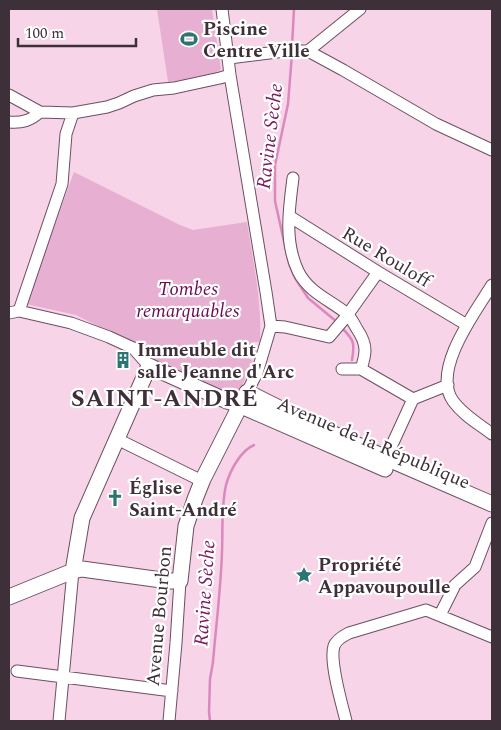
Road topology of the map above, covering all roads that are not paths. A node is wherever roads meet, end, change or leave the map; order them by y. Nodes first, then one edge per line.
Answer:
1 (222, 9) edge
2 (360, 9) edge
3 (304, 51) junction
4 (228, 58) junction
5 (230, 75) junction
6 (9, 95) edge
7 (40, 112) junction
8 (73, 112) junction
9 (9, 122) edge
10 (492, 150) edge
11 (292, 178) dead end
12 (289, 216) junction
13 (378, 272) junction
14 (492, 285) edge
15 (14, 312) edge
16 (347, 316) junction
17 (467, 325) junction
18 (270, 326) junction
19 (149, 366) junction
20 (342, 369) dead end
21 (362, 369) junction
22 (448, 385) junction
23 (247, 392) junction
24 (413, 399) junction
25 (239, 406) junction
26 (492, 434) edge
27 (117, 439) junction
28 (386, 458) junction
29 (202, 481) junction
30 (492, 504) edge
31 (492, 515) edge
32 (492, 523) edge
33 (73, 571) junction
34 (180, 581) junction
35 (9, 597) edge
36 (440, 615) junction
37 (492, 637) edge
38 (17, 671) dead end
39 (64, 677) junction
40 (172, 691) junction
41 (59, 721) edge
42 (169, 721) edge
43 (346, 721) edge

1 - 4 street
2 - 3 street
3 - 4 street
3 - 10 street
4 - 5 street
5 - 8 street
5 - 18 street
6 - 7 street
7 - 8 street
7 - 9 street
8 - 15 street
11 - 12 street
12 - 13 street, Rue Rouloff
12 - 16 street
13 - 16 street
13 - 17 street, Rue Rouloff
14 - 17 street
15 - 19 street
16 - 18 street
16 - 21 street
17 - 22 street
18 - 23 street
19 - 25 main road, Avenue de la République
19 - 27 main road
20 - 21 street
21 - 24 street
22 - 24 street
22 - 26 street
23 - 25 main road, Avenue Bourbon
23 - 28 main road, Avenue de la République
24 - 28 street
25 - 29 main road, Avenue Bourbon
25 - 31 main road, Avenue de la République
27 - 29 street
27 - 33 main road
28 - 30 main road, Avenue de la République
29 - 34 main road, Avenue Bourbon
32 - 36 street
33 - 34 main road
33 - 35 main road
33 - 39 street
34 - 40 street, Avenue Bourbon
36 - 37 street
36 - 43 street
38 - 39 street
39 - 40 street
39 - 41 street
40 - 42 street, Avenue Bourbon

